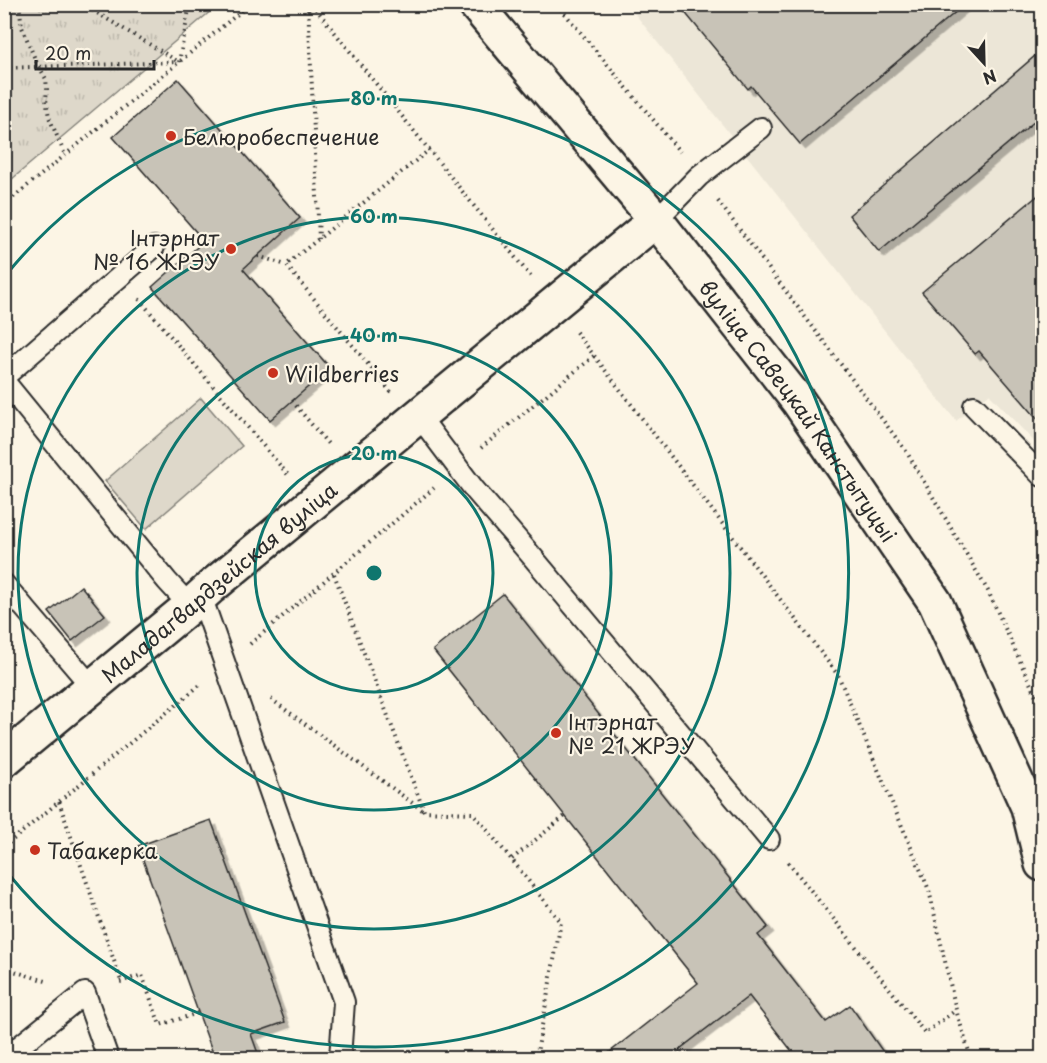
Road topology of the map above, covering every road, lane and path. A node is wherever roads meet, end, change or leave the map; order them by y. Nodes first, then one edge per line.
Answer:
1 (19, 4) edge
2 (82, 4) edge
3 (190, 4) edge
4 (250, 4) edge
5 (310, 4) edge
6 (475, 4) edge
7 (557, 4) edge
8 (179, 62) junction
9 (39, 66) junction
10 (4, 68) edge
11 (761, 128) dead end
12 (429, 150) junction
13 (65, 155) junction
14 (699, 176) junction
15 (4, 205) edge
16 (656, 220) junction
17 (319, 239) junction
18 (154, 247) dead end
19 (258, 256) dead end
20 (286, 265) junction
21 (120, 276) junction
22 (554, 304) junction
23 (594, 356) junction
24 (4, 376) edge
25 (4, 381) edge
26 (393, 395) dead end
27 (292, 401) dead end
28 (974, 406) dead end
29 (419, 416) junction
30 (331, 447) dead end
31 (458, 467) junction
32 (1042, 476) edge
33 (292, 479) dead end
34 (334, 574) junction
35 (4, 584) edge
36 (195, 601) junction
37 (224, 665) junction
38 (92, 687) junction
39 (1042, 709) edge
40 (4, 760) edge
41 (59, 802) junction
42 (424, 811) junction
43 (565, 816) dead end
44 (769, 840) joint
45 (4, 848) edge
46 (512, 860) junction
47 (1042, 864) edge
48 (121, 981) junction
49 (85, 993) junction
50 (956, 1010) junction
51 (198, 1012) dead end
52 (5, 1059) edge
53 (108, 1059) edge
54 (340, 1059) edge
55 (536, 1059) edge
56 (972, 1059) edge

1 - 9 path
2 - 8 path
3 - 8 path
4 - 8 path
5 - 12 path
5 - 17 path
6 - 16 main road, вуліца Савецкай Канстытуцыі
7 - 14 path
8 - 9 path
8 - 13 path
9 - 10 path
9 - 13 path
11 - 14 lane
12 - 17 path
12 - 22 path
13 - 15 path
14 - 16 lane
14 - 39 path
16 - 22 main road, Маладагвардзейская вуліца
16 - 47 main road, вуліца Савецкай Канстытуцыі
17 - 20 path
18 - 21 lane
19 - 20 path
20 - 26 path
21 - 24 lane
21 - 33 path
22 - 23 path
22 - 29 main road, Маладагвардзейская вуліца
23 - 31 path
23 - 50 path
25 - 36 lane
27 - 30 path
28 - 32 lane
29 - 31 lane
29 - 36 main road, Маладагвардзейская вуліца
31 - 34 path
31 - 44 lane
34 - 37 path
34 - 42 path
35 - 38 lane
36 - 37 lane
36 - 38 main road, Маладагвардзейская вуліца
37 - 41 path
37 - 42 path
37 - 54 lane
38 - 40 main road, Маладагвардзейская вуліца
41 - 45 path
41 - 48 path
42 - 46 path
43 - 46 path
44 - 50 path
46 - 55 path
48 - 49 path
48 - 51 path
49 - 52 lane
49 - 53 lane
50 - 56 path

